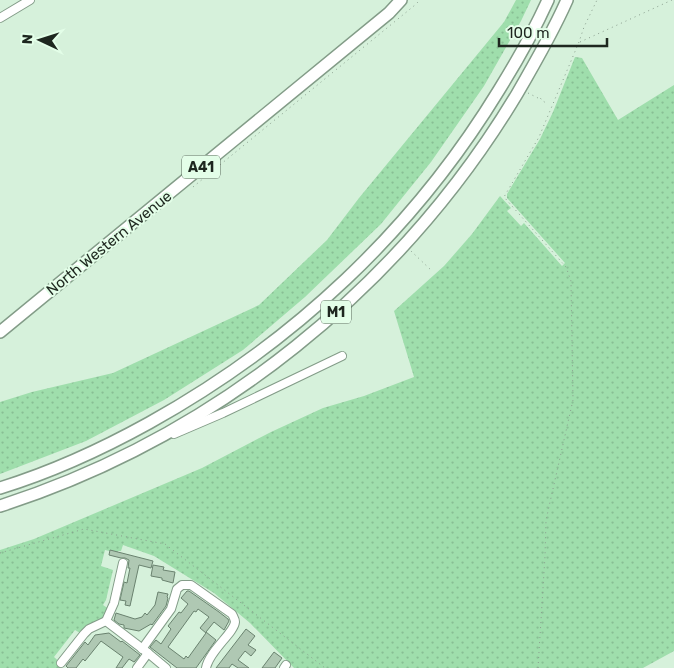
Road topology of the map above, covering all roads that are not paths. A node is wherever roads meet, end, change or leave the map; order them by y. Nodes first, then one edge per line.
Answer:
1 (30, 0) edge
2 (401, 0) edge
3 (548, 0) edge
4 (567, 0) edge
5 (0, 18) edge
6 (0, 332) edge
7 (342, 356) dead end
8 (143, 446) junction
9 (0, 488) edge
10 (0, 506) edge
11 (123, 563) dead end
12 (106, 621) junction
13 (145, 651) junction
14 (61, 663) dead end
15 (137, 668) edge
16 (166, 668) edge
17 (206, 668) edge

1 - 5 street
2 - 6 highway, North Western Avenue / A41
3 - 9 highway, M1
4 - 8 highway, M1
7 - 8 street
8 - 10 highway, M1
11 - 12 street
12 - 13 street
12 - 14 street
13 - 15 street
13 - 16 street
13 - 17 street

